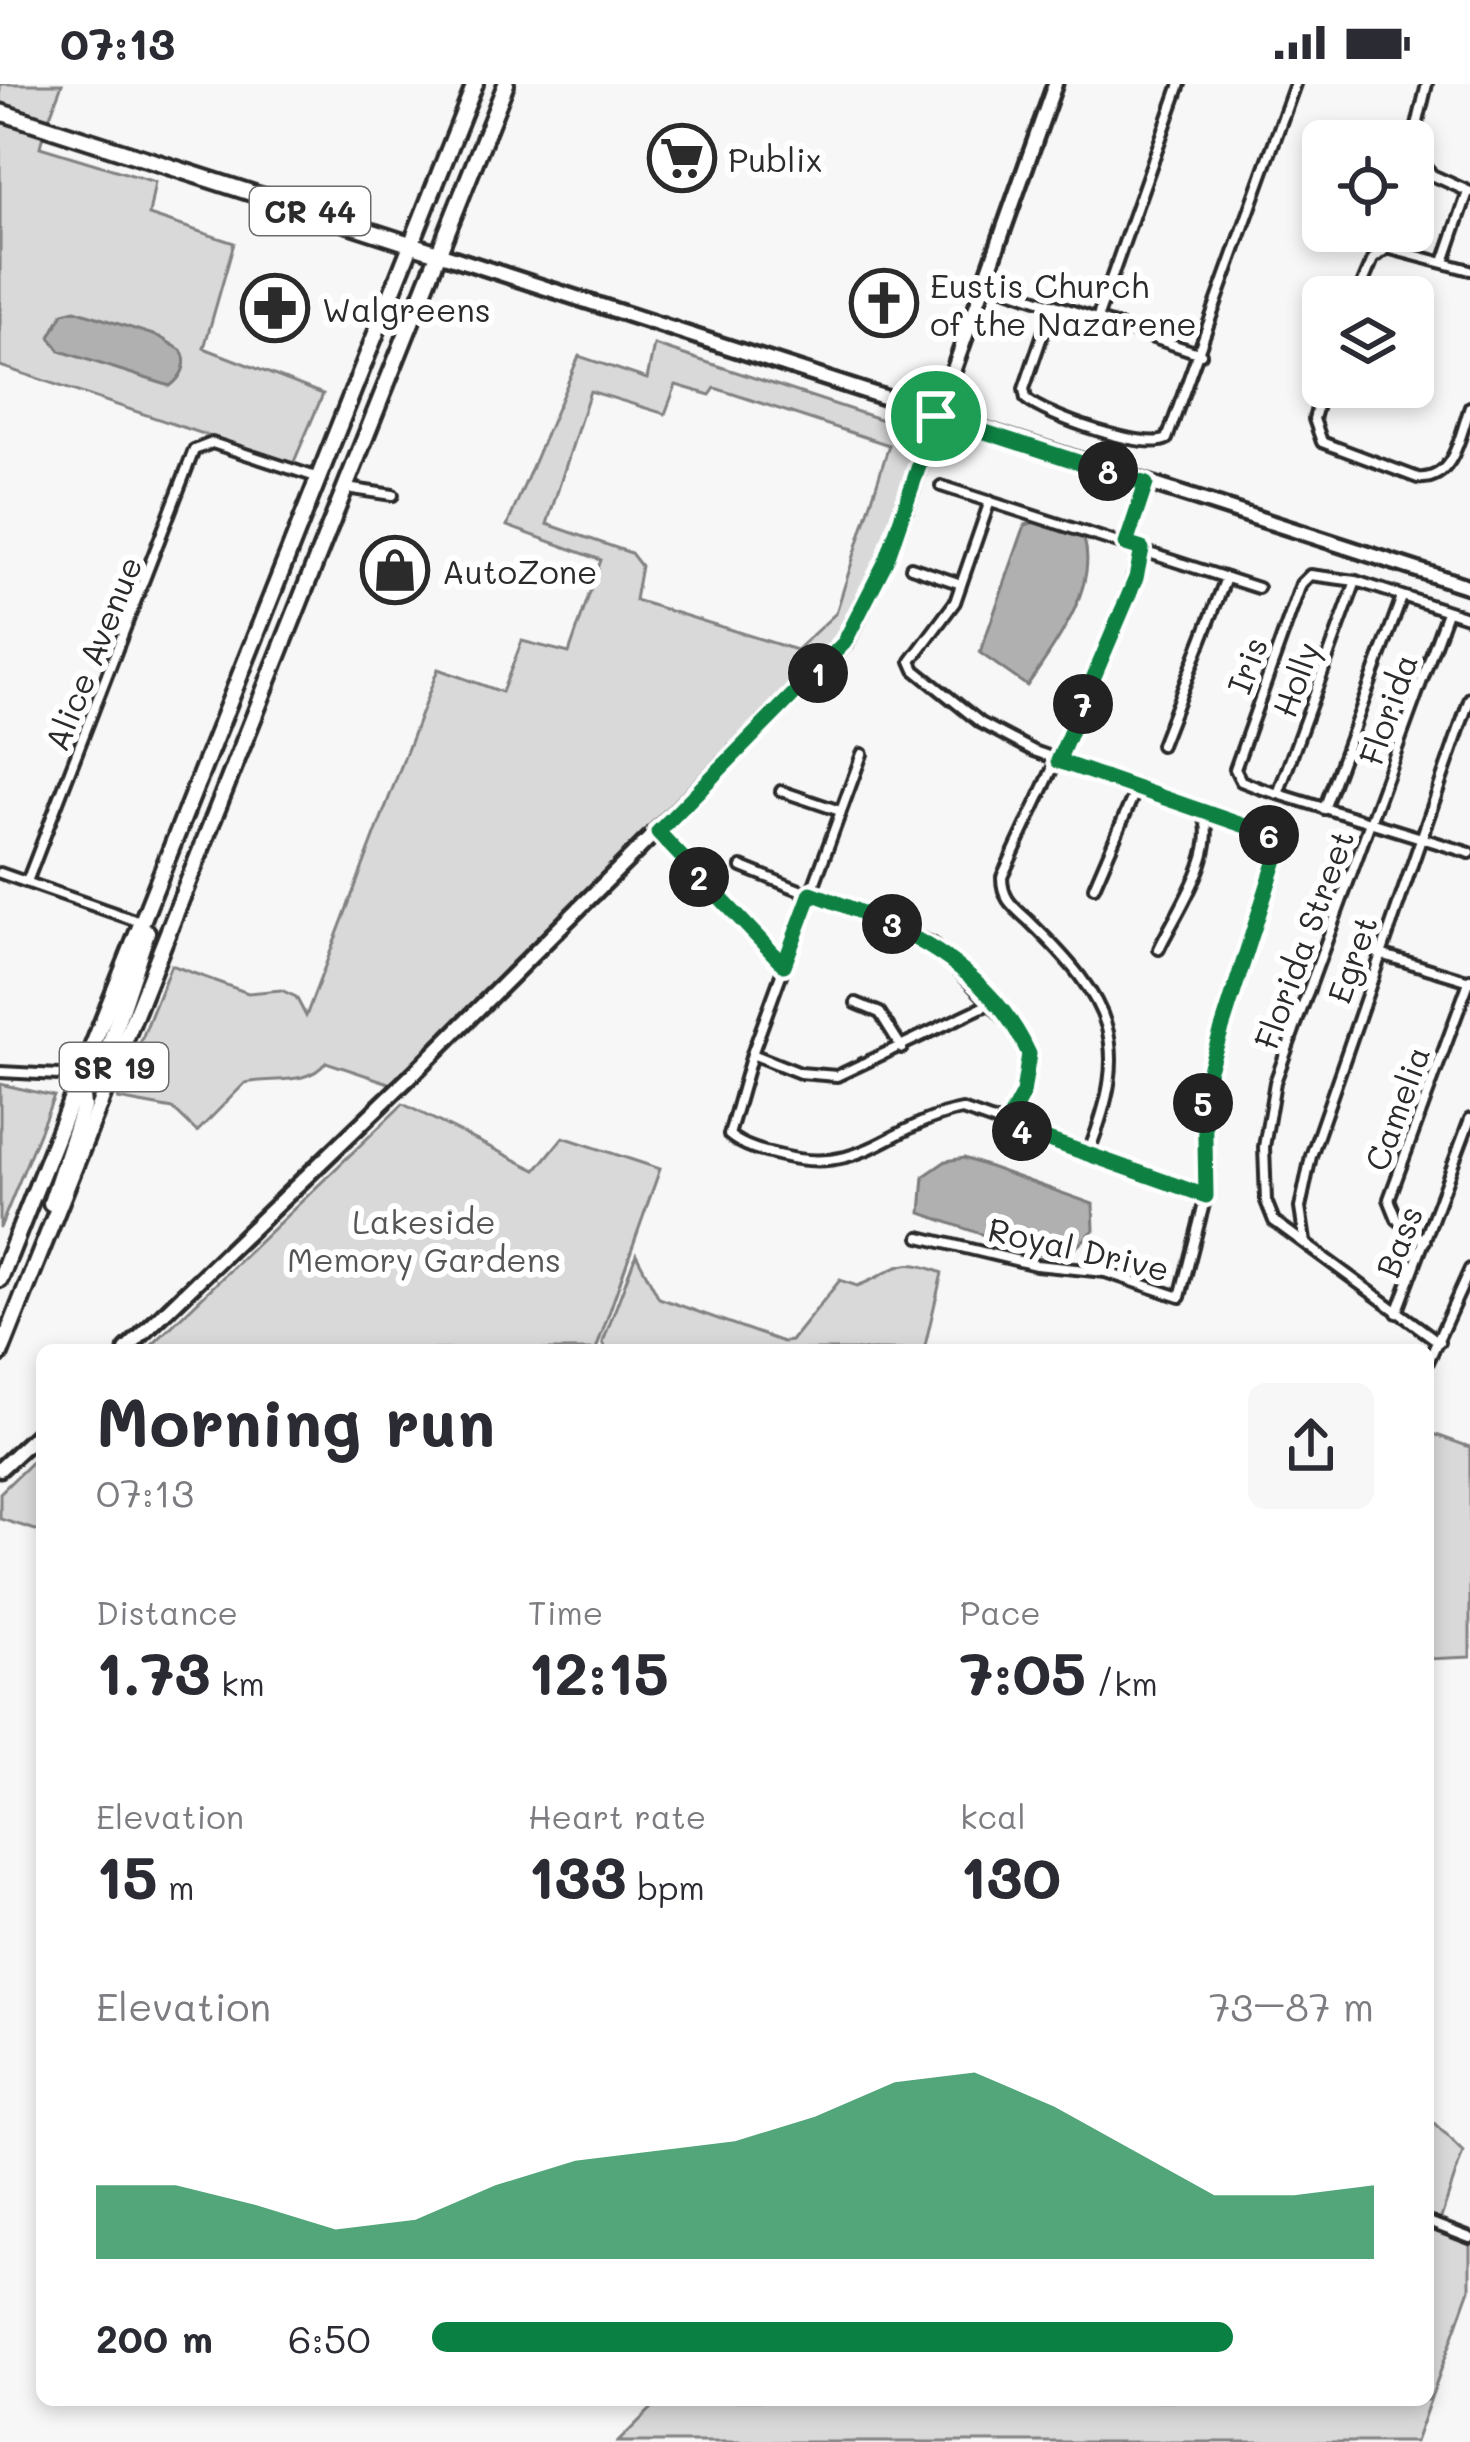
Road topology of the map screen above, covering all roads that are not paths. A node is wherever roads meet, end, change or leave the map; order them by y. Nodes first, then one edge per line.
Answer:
1 (475, 84) edge
2 (506, 84) edge
3 (1055, 84) edge
4 (1180, 84) edge
5 (1295, 84) edge
6 (1427, 84) edge
7 (0, 112) edge
8 (1419, 120) edge
9 (1434, 177) edge
10 (1469, 192) edge
11 (411, 245) junction
12 (438, 253) junction
13 (1444, 262) junction
14 (1470, 270) edge
15 (1364, 276) edge
16 (985, 282) junction
17 (1053, 304) junction
18 (1096, 319) junction
19 (1201, 354) junction
20 (1470, 407) edge
21 (1317, 408) edge
22 (936, 416) junction
23 (329, 452) junction
24 (319, 478) junction
25 (1146, 484) junction
26 (941, 486) dead end
27 (345, 488) junction
28 (393, 495) dead end
29 (990, 501) junction
30 (1126, 544) junction
31 (1142, 549) junction
32 (911, 567) dead end
33 (1226, 578) junction
34 (1356, 580) junction
35 (961, 584) junction
36 (1470, 586) edge
37 (1258, 588) dead end
38 (1402, 597) junction
39 (1447, 612) junction
40 (1470, 618) edge
41 (1470, 698) edge
42 (1161, 745) dead end
43 (862, 754) dead end
44 (1058, 761) junction
45 (1137, 787) junction
46 (781, 791) dead end
47 (1278, 794) junction
48 (1324, 808) junction
49 (840, 811) junction
50 (1201, 811) junction
51 (1372, 823) junction
52 (658, 832) junction
53 (1419, 837) junction
54 (1470, 838) edge
55 (1467, 852) edge
56 (167, 858) junction
57 (742, 867) dead end
58 (0, 873) edge
59 (28, 879) junction
60 (1094, 887) dead end
61 (811, 893) junction
62 (142, 922) junction
63 (1159, 949) dead end
64 (1377, 953) junction
65 (784, 965) junction
66 (1470, 980) edge
67 (856, 1003) dead end
68 (991, 1003) junction
69 (902, 1048) junction
70 (752, 1054) junction
71 (0, 1072) edge
72 (81, 1076) junction
73 (107, 1086) junction
74 (1470, 1119) edge
75 (1006, 1125) junction
76 (1088, 1151) junction
77 (1206, 1196) junction
78 (920, 1237) dead end
79 (46, 1240) junction
80 (1305, 1241) junction
81 (1425, 1241) junction
82 (1470, 1269) edge
83 (0, 1279) edge
84 (1396, 1313) junction
85 (1439, 1342) junction
86 (132, 1344) edge
87 (1434, 1351) edge
88 (0, 1354) edge
89 (36, 1436) edge
90 (0, 1469) edge
91 (1434, 2224) edge
92 (1470, 2238) edge

1 - 11 main road, SR 19
2 - 12 main road, SR 19
3 - 16 street
4 - 18 street
5 - 19 street
6 - 8 street
7 - 11 main road, CR 44
9 - 10 street
10 - 13 street
11 - 12 main road, CR 44
11 - 23 main road, SR 19
12 - 22 street, CR 44
12 - 27 main road, SR 19
13 - 14 street
13 - 15 street
16 - 17 street
16 - 22 street
17 - 18 street
17 - 19 street
18 - 19 street
20 - 21 street
22 - 25 street, CR 44
22 - 52 street
23 - 24 main road, SR 19
23 - 27 main road
24 - 56 main road, SR 19
24 - 59 street, Alice Avenue
25 - 30 street
25 - 36 street, CR 44
26 - 29 street
27 - 28 street
27 - 73 main road, SR 19
29 - 30 street
29 - 35 street
30 - 31 street
31 - 33 street
31 - 44 street
32 - 35 street
33 - 37 street
33 - 42 street
34 - 38 street
34 - 47 street, Holly
34 - 47 street, Iris
35 - 44 street, Royal Drive
38 - 39 street
38 - 48 street
39 - 40 street
39 - 51 street, Florida
41 - 53 street, Egret
43 - 49 street
44 - 45 street, Royal Drive
44 - 76 street
45 - 50 street, Royal Drive
45 - 60 street
46 - 49 street
47 - 48 street
48 - 51 street
49 - 61 street
50 - 63 street
50 - 77 street, Royal Drive
51 - 53 street
51 - 80 street, Florida Street
52 - 65 street
52 - 86 street
53 - 55 street
53 - 64 street, Egret
54 - 55 street
56 - 62 main road, SR 19
56 - 73 main road
57 - 61 street
58 - 59 street
59 - 62 street
61 - 65 street
61 - 68 street
62 - 72 main road, SR 19
64 - 66 street
64 - 80 street, Egret
65 - 70 street
66 - 81 street, Camelia
67 - 69 street
68 - 69 street
68 - 75 street
69 - 70 street
70 - 75 street
71 - 72 street
72 - 79 main road
72 - 83 main road, SR 19
73 - 79 main road, SR 19
74 - 81 street, Bass
75 - 76 street
76 - 77 street
77 - 78 street, Royal Drive
79 - 88 main road, SR 19
80 - 84 street, Florida Street
81 - 84 street, Bass
82 - 85 street
84 - 85 street, Florida Street
85 - 87 street
89 - 90 street
91 - 92 street

